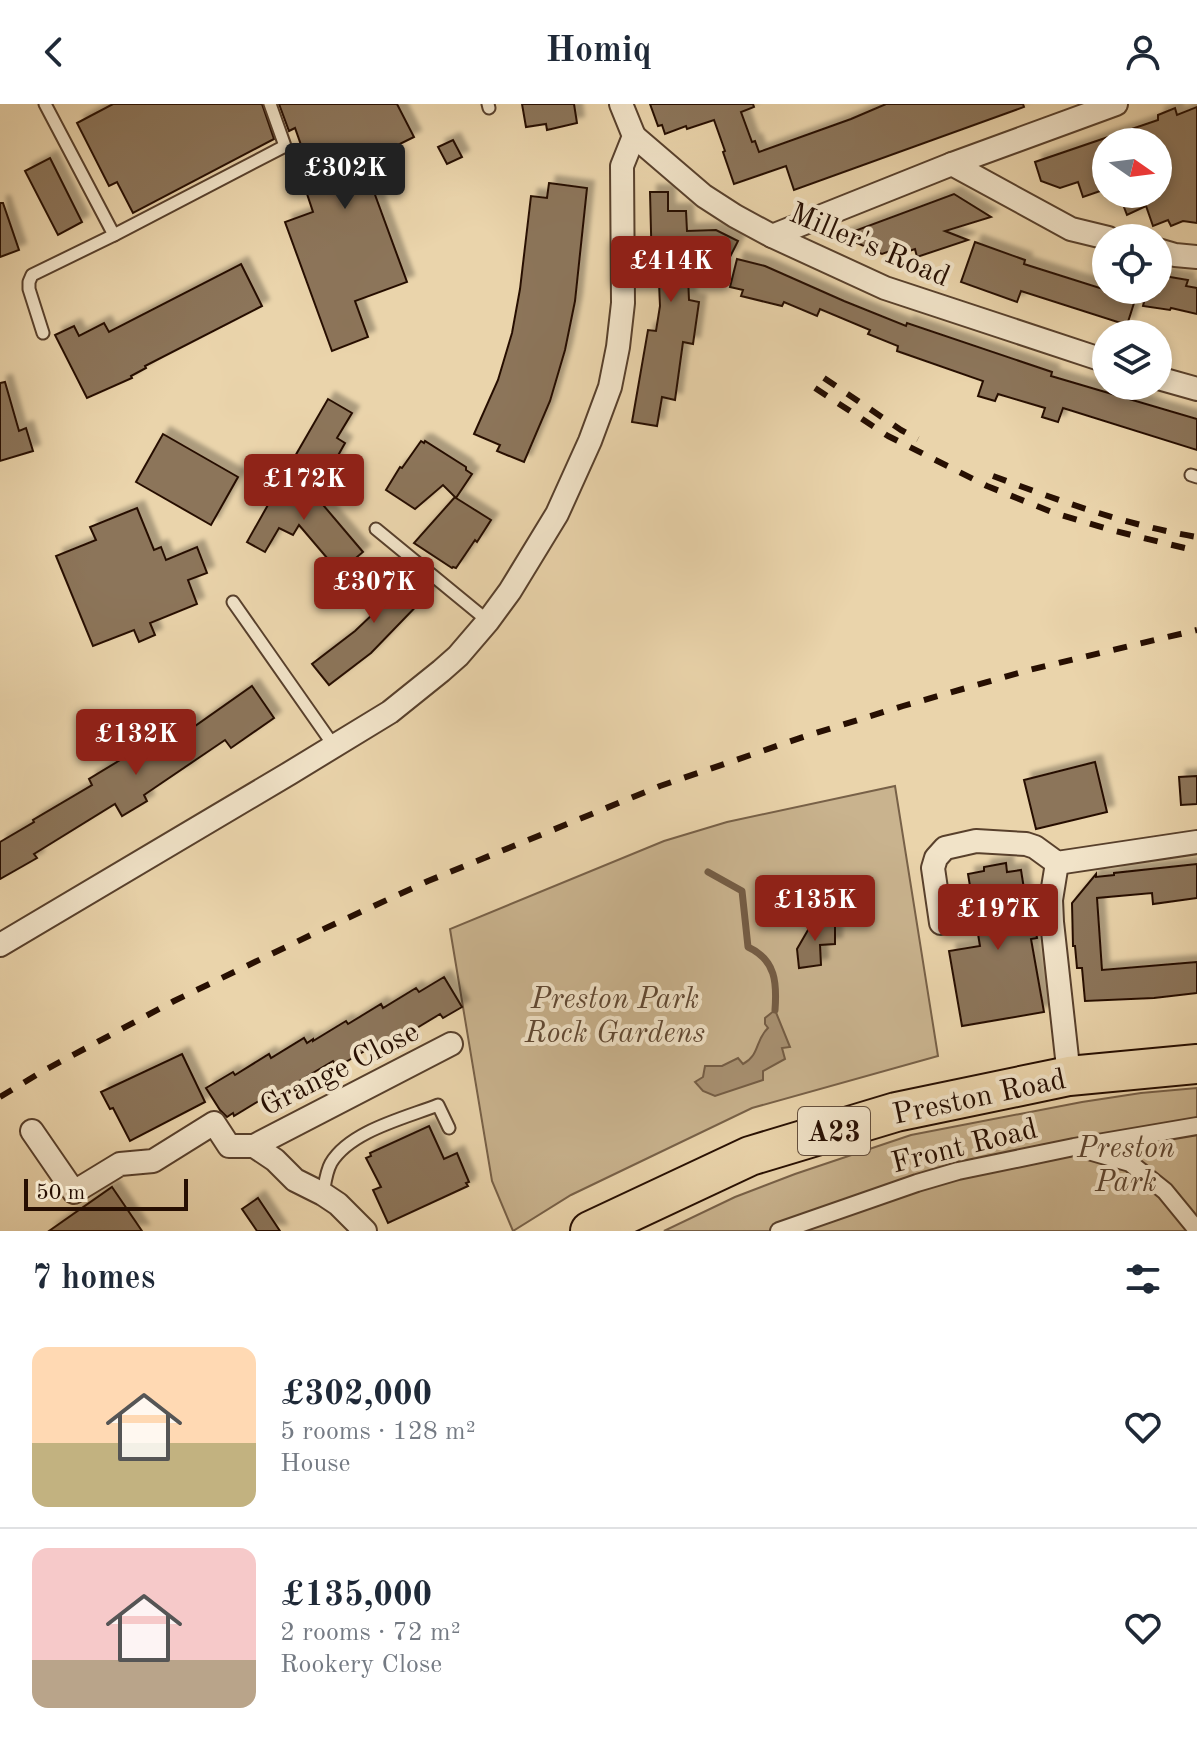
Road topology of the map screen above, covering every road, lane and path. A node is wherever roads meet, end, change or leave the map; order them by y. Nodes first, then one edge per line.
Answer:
1 (45, 104) edge
2 (270, 104) edge
3 (621, 104) edge
4 (1116, 104) edge
5 (634, 136) junction
6 (952, 164) junction
7 (1092, 234) edge
8 (114, 235) junction
9 (772, 236) junction
10 (1172, 254) edge
11 (1197, 257) edge
12 (43, 333) dead end
13 (1092, 356) edge
14 (1172, 382) edge
15 (1197, 389) edge
16 (376, 529) dead end
17 (233, 602) dead end
18 (488, 621) junction
19 (334, 746) junction
20 (1197, 842) edge
21 (1057, 863) junction
22 (941, 923) dead end
23 (0, 945) edge
24 (451, 1044) dead end
25 (1197, 1064) edge
26 (1069, 1076) junction
27 (1197, 1126) edge
28 (449, 1128) dead end
29 (32, 1131) dead end
30 (254, 1146) junction
31 (1074, 1147) junction
32 (323, 1194) junction
33 (1197, 1230) edge
34 (365, 1231) edge
35 (590, 1231) edge
36 (779, 1231) edge

1 - 8 lane
2 - 8 lane
3 - 5 street
4 - 6 street
5 - 9 street, Miller's Road
5 - 18 street
6 - 7 street
6 - 9 street
8 - 12 lane
9 - 13 street, Miller's Road
10 - 11 street
14 - 15 street
16 - 18 lane
17 - 19 lane
18 - 19 street
19 - 23 street
20 - 21 street
21 - 22 street
21 - 26 street
24 - 30 street, Grange Close
25 - 26 highway, Preston Road / A23
26 - 35 highway, Preston Road / A23
27 - 31 street, Front Road
28 - 32 lane
29 - 30 street, Grange Close
30 - 32 street, Grange Close
31 - 33 street, Front Road
31 - 36 street, Front Road
32 - 34 street, Grange Close

